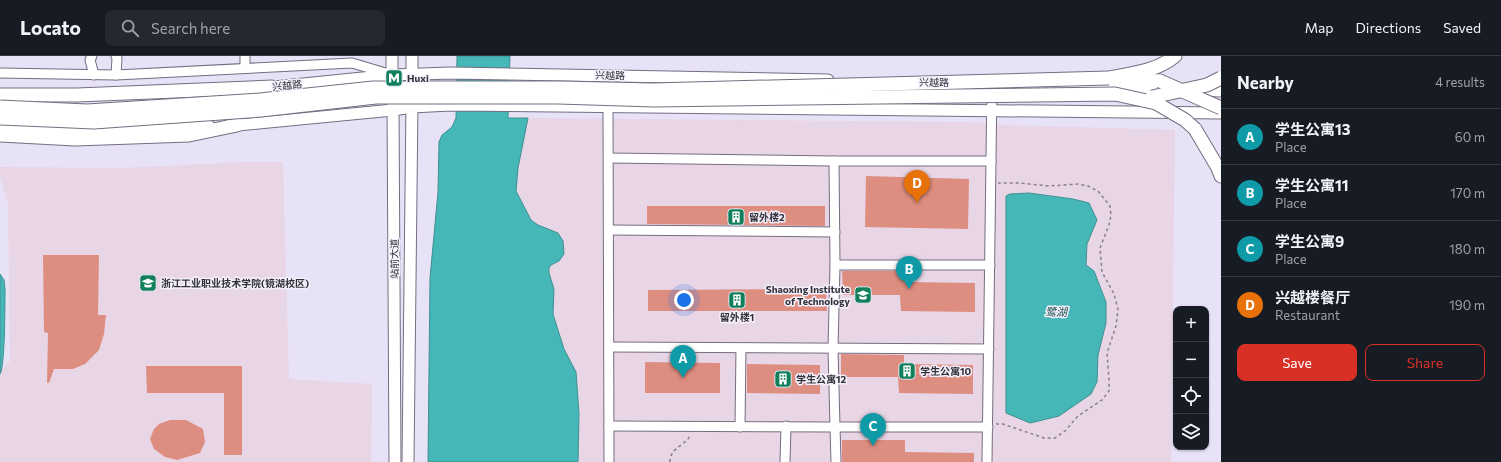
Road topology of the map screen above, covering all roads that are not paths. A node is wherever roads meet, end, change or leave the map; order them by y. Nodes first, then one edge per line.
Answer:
1 (92, 56) edge
2 (116, 56) edge
3 (245, 56) edge
4 (392, 56) edge
5 (412, 56) edge
6 (1175, 56) edge
7 (245, 68) junction
8 (0, 73) edge
9 (412, 74) junction
10 (94, 75) junction
11 (116, 75) junction
12 (392, 75) junction
13 (1109, 78) junction
14 (1221, 78) edge
15 (992, 83) junction
16 (272, 87) junction
17 (1221, 91) edge
18 (1115, 94) junction
19 (0, 95) edge
20 (0, 99) edge
21 (608, 106) junction
22 (0, 107) edge
23 (412, 107) junction
24 (1221, 108) edge
25 (393, 110) junction
26 (991, 110) junction
27 (1221, 113) edge
28 (0, 118) edge
29 (237, 125) junction
30 (0, 128) edge
31 (0, 135) edge
32 (609, 158) junction
33 (834, 161) junction
34 (991, 161) junction
35 (1221, 176) edge
36 (609, 230) junction
37 (835, 232) junction
38 (835, 265) junction
39 (990, 265) junction
40 (609, 347) junction
41 (741, 348) junction
42 (833, 349) junction
43 (989, 349) junction
44 (988, 425) junction
45 (609, 426) junction
46 (786, 426) junction
47 (740, 427) junction
48 (835, 427) junction
49 (395, 462) edge
50 (408, 462) edge
51 (609, 462) edge
52 (785, 462) edge
53 (836, 462) edge
54 (987, 462) edge

1 - 10 street
2 - 11 street
3 - 7 street
4 - 12 main road, 站前大道
5 - 9 main road, 站前大道
6 - 13 highway
7 - 11 street
7 - 12 street
8 - 10 street
9 - 12 main road, 兴越路
9 - 15 main road, 兴越路
9 - 23 main road, 站前大道
10 - 11 street
12 - 16 main road, 兴越路
12 - 25 main road, 站前大道
13 - 22 highway, bridge
13 - 24 highway, bridge
14 - 18 highway, bridge
15 - 17 main road, 兴越路
15 - 26 street
16 - 19 highway
16 - 20 main road, 兴越路
18 - 28 highway, bridge
18 - 35 highway, bridge
21 - 23 main road
21 - 26 main road
21 - 32 street
23 - 25 main road
23 - 50 main road, 站前大道
25 - 29 main road
25 - 49 main road, 站前大道
26 - 27 main road
26 - 34 street
29 - 30 main road
29 - 31 highway
32 - 33 street
32 - 36 street
33 - 34 street
33 - 37 street
34 - 39 street
36 - 37 street
36 - 40 street
37 - 38 street
38 - 39 street
38 - 42 street
39 - 43 street
40 - 41 street
40 - 45 street
41 - 42 street
41 - 47 street
42 - 43 street
42 - 48 street
43 - 44 street
44 - 48 street
44 - 54 street
45 - 47 street
45 - 51 street
46 - 47 street
46 - 48 street
46 - 52 street
48 - 53 street

